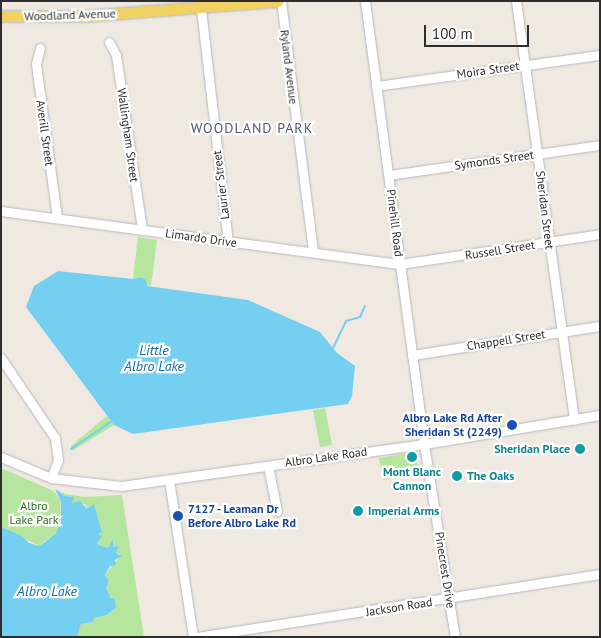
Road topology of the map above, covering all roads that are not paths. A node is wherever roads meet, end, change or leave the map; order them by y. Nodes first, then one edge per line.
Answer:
1 (279, 1) edge
2 (366, 1) edge
3 (516, 1) edge
4 (201, 8) junction
5 (5, 16) edge
6 (109, 42) dead end
7 (40, 48) dead end
8 (600, 55) edge
9 (523, 65) junction
10 (376, 86) junction
11 (600, 145) edge
12 (538, 153) junction
13 (388, 175) junction
14 (1, 211) edge
15 (58, 218) junction
16 (142, 230) junction
17 (600, 234) edge
18 (228, 242) junction
19 (549, 242) junction
20 (313, 252) junction
21 (400, 264) junction
22 (600, 326) edge
23 (560, 332) junction
24 (412, 356) junction
25 (1, 358) edge
26 (600, 415) edge
27 (574, 420) junction
28 (424, 444) junction
29 (1, 457) edge
30 (268, 466) junction
31 (51, 478) junction
32 (170, 480) junction
33 (277, 511) dead end
34 (600, 574) edge
35 (450, 599) junction
36 (193, 637) edge
37 (197, 637) edge
38 (455, 637) edge

1 - 4 main road, Woodland Avenue
1 - 20 street, Ryland Avenue
2 - 10 street, Pinehill Road
3 - 9 street, Sheridan Street
4 - 5 main road, Woodland Avenue
4 - 18 street, Laurier Street
6 - 16 street, Wallingham Street
7 - 15 street, Averill Street
8 - 9 street, Moira Street
9 - 10 street, Moira Street
9 - 12 street, Sheridan Street
10 - 13 street, Pinehill Road
11 - 12 street, Symonds Street
12 - 13 street, Symonds Street
12 - 19 street, Sheridan Street
13 - 21 street, Pinehill Road
14 - 15 street, Limardo Drive
15 - 16 street, Limardo Drive
16 - 18 street, Limardo Drive
17 - 19 street, Russell Street
18 - 20 street, Limardo Drive
19 - 21 street, Russell Street
19 - 23 street, Sheridan Street
20 - 21 street, Limardo Drive
21 - 24 street, Pinehill Road
22 - 23 street, Chappell Street
23 - 24 street, Chappell Street
23 - 27 street, Sheridan Street
24 - 28 street, Pinehill Road
25 - 31 street
26 - 27 street, Albro Lake Road
27 - 28 street, Albro Lake Road
28 - 30 street, Albro Lake Road
28 - 35 street, Pinecrest Drive
29 - 31 street, Albro Lake Road
30 - 32 street, Albro Lake Road
30 - 33 street
31 - 32 street, Albro Lake Road
32 - 36 street
34 - 35 street, Jackson Road
35 - 37 street, Jackson Road
35 - 38 street, Pinecrest Drive

